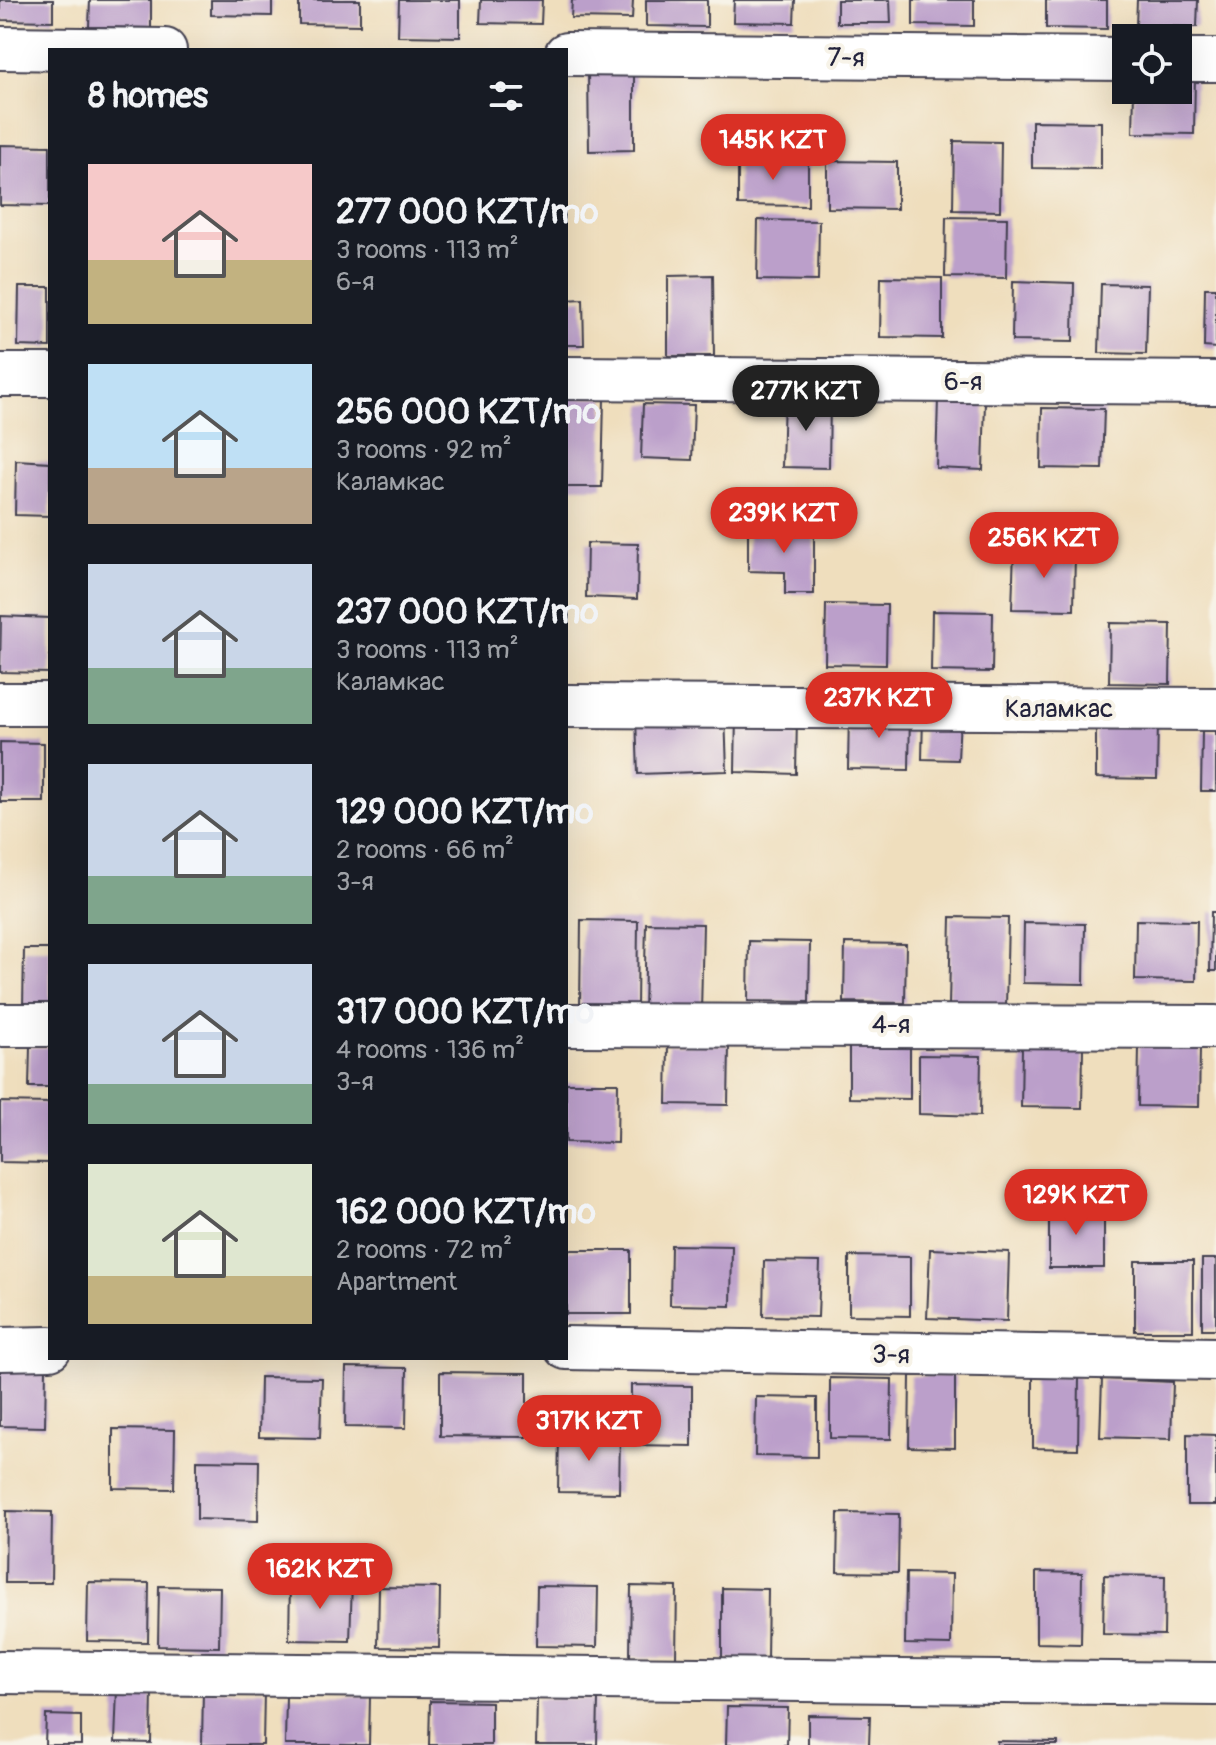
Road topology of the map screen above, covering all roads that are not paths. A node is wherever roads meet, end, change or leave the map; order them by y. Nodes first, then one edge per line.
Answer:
1 (0, 48) edge
2 (48, 49) edge
3 (568, 54) edge
4 (1112, 59) edge
5 (1192, 60) edge
6 (1216, 60) edge
7 (0, 375) edge
8 (48, 375) edge
9 (568, 378) edge
10 (1216, 383) edge
11 (0, 704) edge
12 (48, 704) edge
13 (568, 706) edge
14 (1216, 709) edge
15 (0, 1025) edge
16 (48, 1025) edge
17 (568, 1025) edge
18 (1216, 1027) edge
19 (48, 1348) edge
20 (568, 1348) edge
21 (0, 1349) edge
22 (1216, 1359) edge
23 (0, 1672) edge
24 (1216, 1684) edge

1 - 2 street
3 - 4 street, 7-я
5 - 6 street
7 - 8 street
9 - 10 street, 6-я
11 - 12 street
13 - 14 street, Каламкас
15 - 16 street
17 - 18 street, 4-я
19 - 21 street
20 - 22 street, 3-я
23 - 24 street

